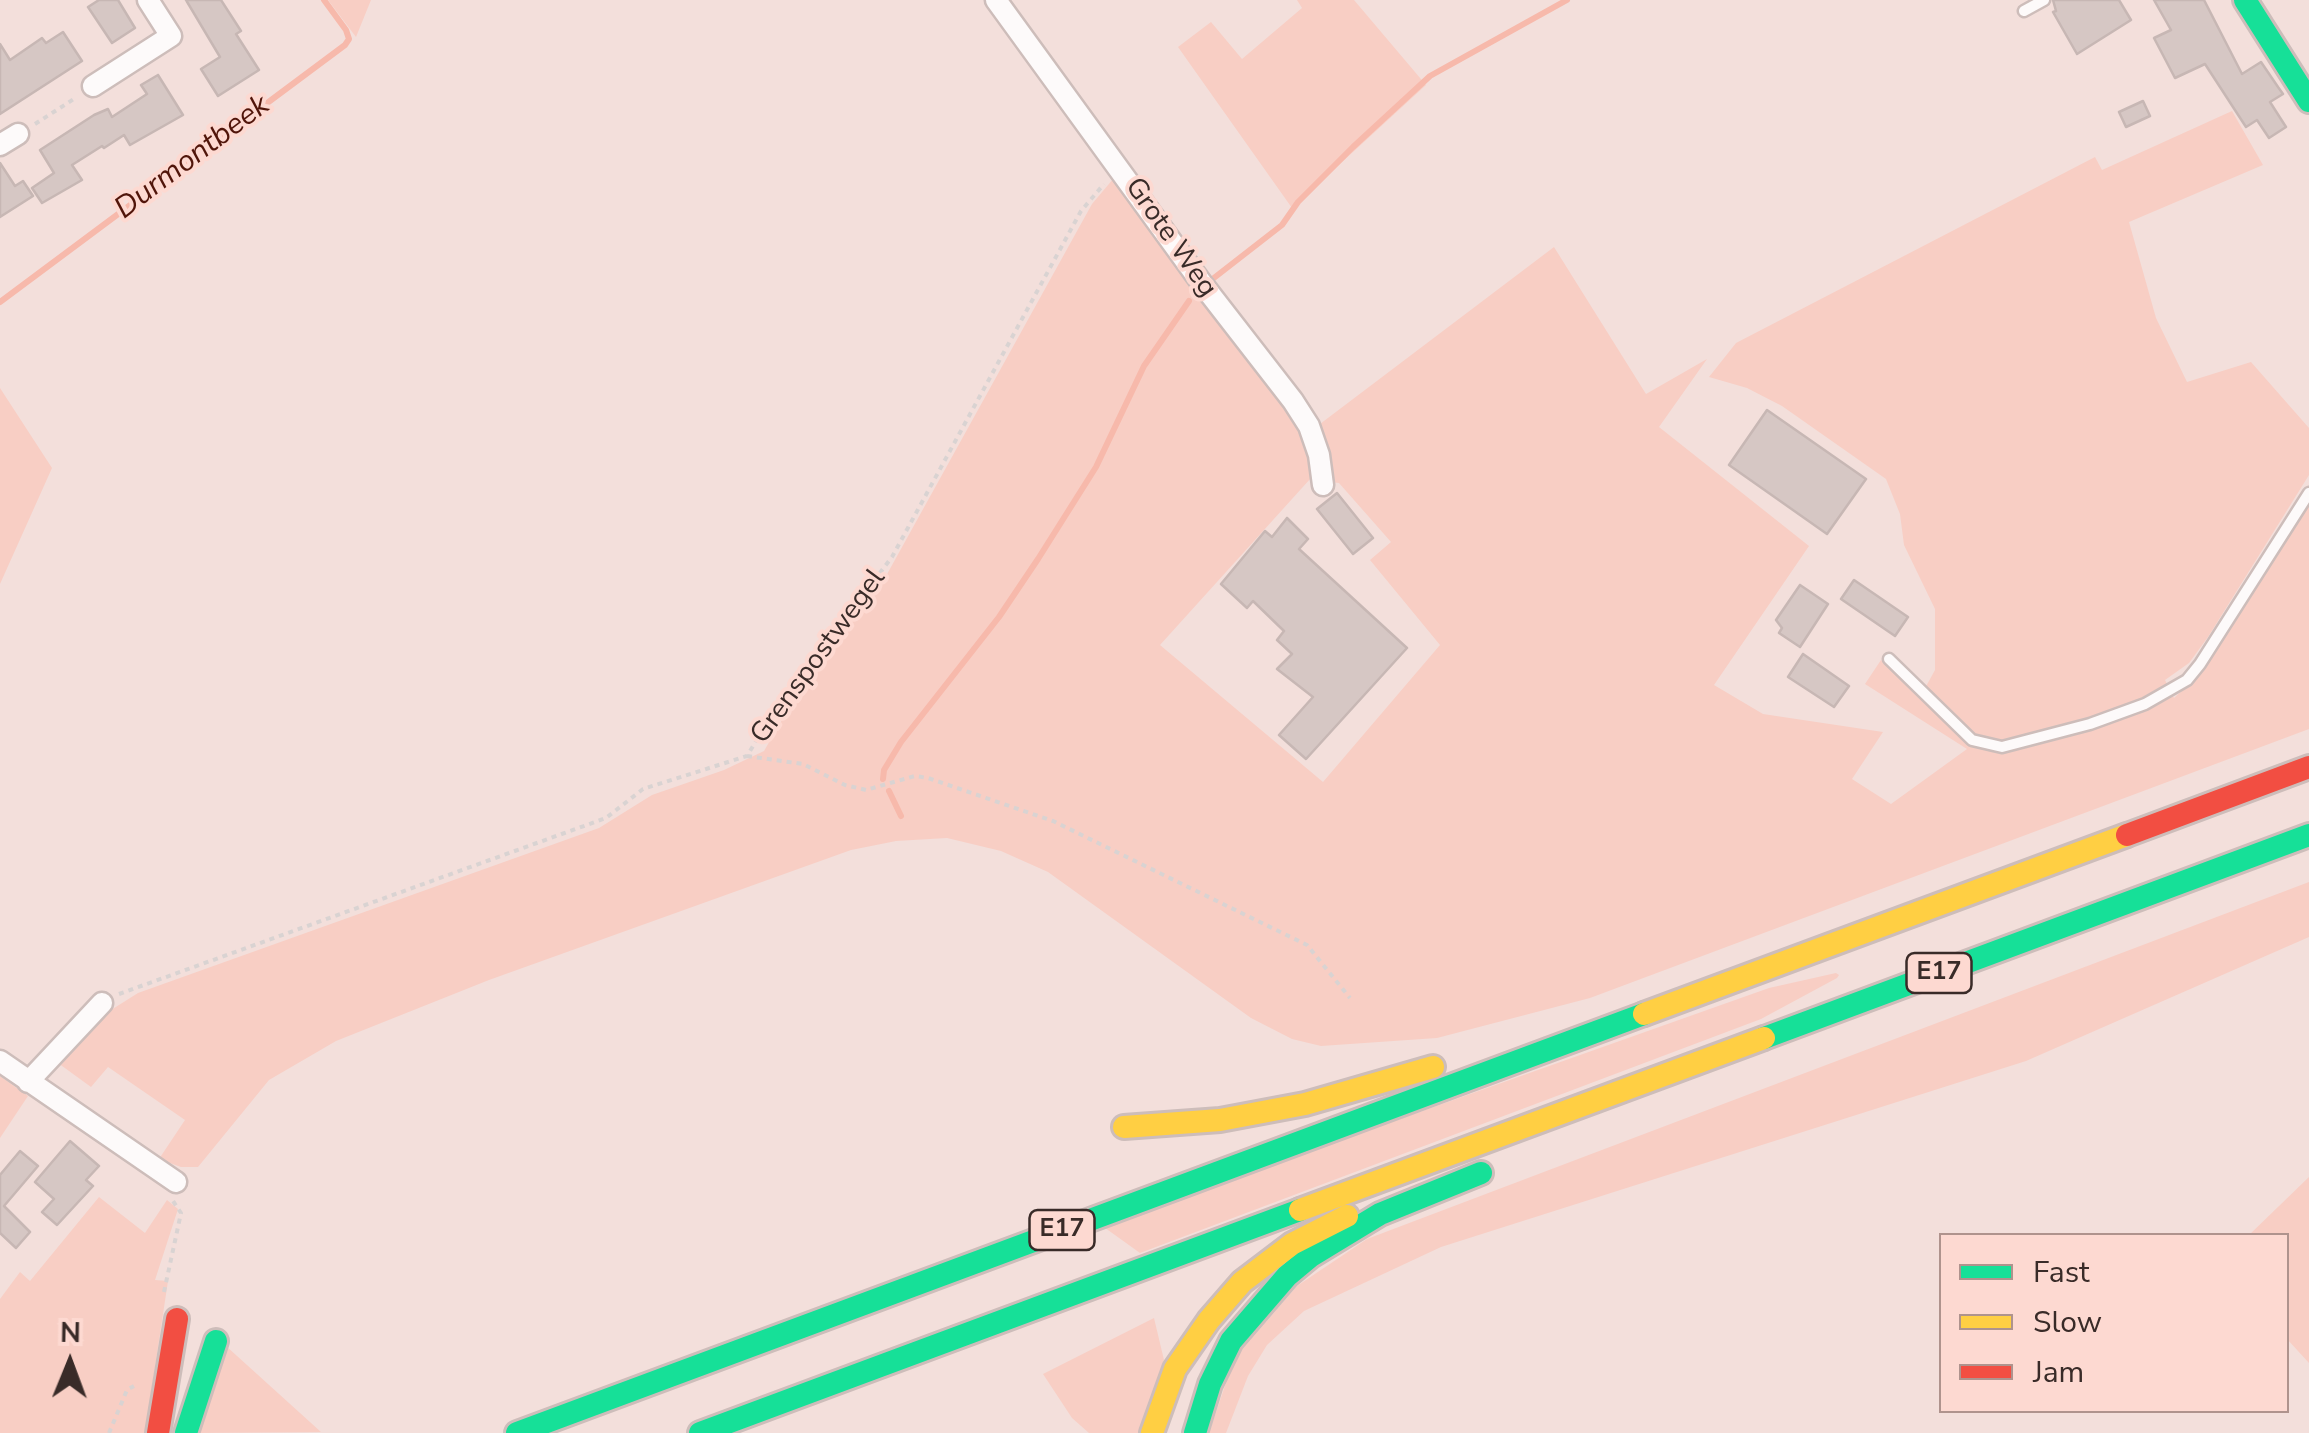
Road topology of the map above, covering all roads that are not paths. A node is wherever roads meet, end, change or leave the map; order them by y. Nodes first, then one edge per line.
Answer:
1 (148, 0) edge
2 (996, 0) edge
3 (2044, 0) edge
4 (2244, 0) edge
5 (2024, 11) dead end
6 (94, 86) road end
7 (2309, 100) edge
8 (1322, 485) dead end
9 (2309, 494) edge
10 (1889, 659) dead end
11 (2309, 767) edge
12 (2309, 835) edge
13 (102, 1004) road end
14 (1608, 1028) junction
15 (0, 1061) edge
16 (28, 1082) junction
17 (1570, 1112) junction
18 (1124, 1127) dead end
19 (1499, 1166) dead end
20 (176, 1182) dead end
21 (177, 1318) dead end
22 (216, 1341) dead end
23 (158, 1433) edge
24 (186, 1433) edge
25 (518, 1433) edge
26 (700, 1433) edge
27 (1152, 1433) edge
28 (1195, 1433) edge

1 - 6 street
2 - 8 street, Grote Weg
3 - 5 lane
4 - 7 main road
9 - 10 lane
11 - 14 main road, E17
12 - 17 main road, E17
13 - 16 street
14 - 18 main road
14 - 25 main road, E17
15 - 16 street
16 - 20 street
17 - 26 main road, E17
17 - 27 main road
19 - 28 main road
21 - 23 main road
22 - 24 main road

